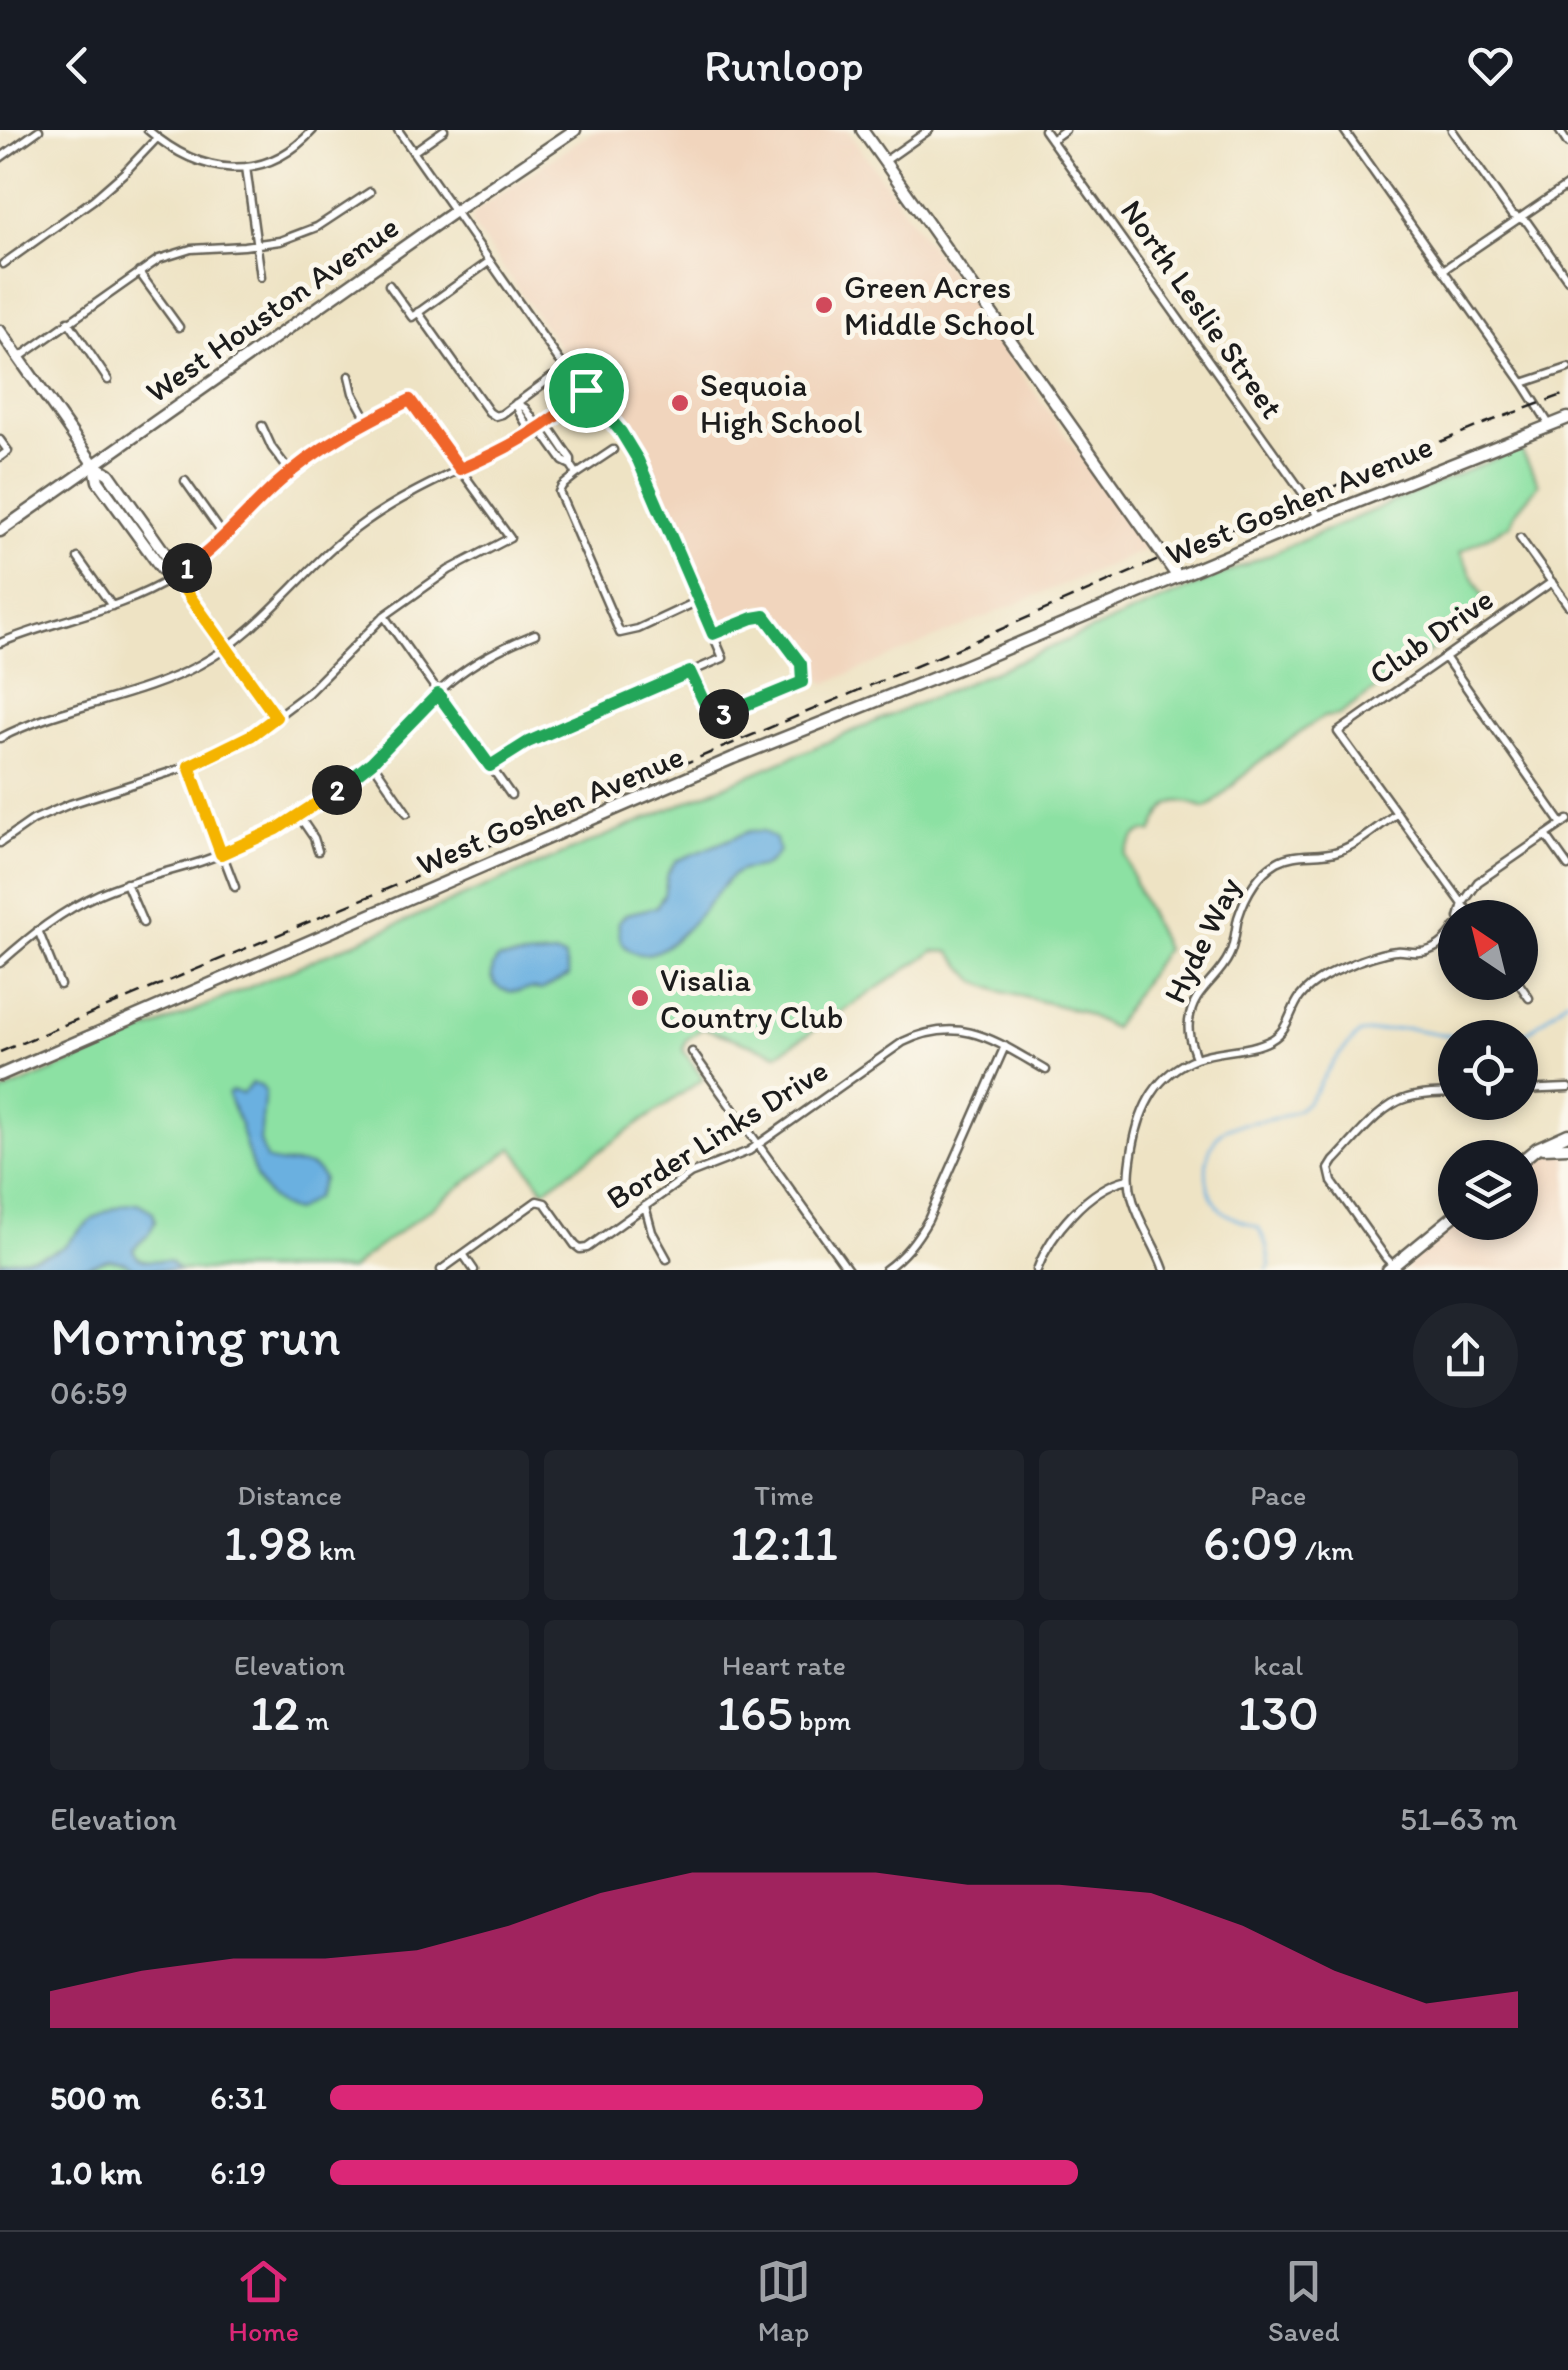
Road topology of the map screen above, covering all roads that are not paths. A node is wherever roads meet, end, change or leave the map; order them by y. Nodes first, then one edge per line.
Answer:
1 (39, 130) edge
2 (148, 130) edge
3 (314, 130) edge
4 (398, 130) edge
5 (444, 130) edge
6 (575, 130) edge
7 (862, 130) edge
8 (929, 130) edge
9 (1044, 130) edge
10 (1064, 130) edge
11 (1344, 130) edge
12 (1452, 130) edge
13 (1558, 130) edge
14 (157, 138) junction
15 (1051, 140) junction
16 (1568, 144) edge
17 (413, 152) junction
18 (0, 158) edge
19 (884, 161) junction
20 (246, 167) junction
21 (1568, 185) edge
22 (370, 192) dead end
23 (455, 211) junction
24 (1520, 218) junction
25 (258, 245) junction
26 (490, 261) junction
27 (3, 264) dead end
28 (1443, 270) junction
29 (139, 272) junction
30 (261, 277) dead end
31 (1568, 280) edge
32 (389, 286) dead end
33 (418, 312) junction
34 (68, 322) junction
35 (179, 327) dead end
36 (0, 331) edge
37 (18, 358) junction
38 (1568, 368) edge
39 (349, 376) dead end
40 (552, 377) dead end
41 (108, 380) dead end
42 (1522, 383) junction
43 (586, 390) junction
44 (516, 403) junction
45 (1568, 418) edge
46 (368, 421) junction
47 (547, 423) junction
48 (1549, 424) junction
49 (262, 426) dead end
50 (536, 430) junction
51 (0, 440) edge
52 (613, 450) dead end
53 (0, 457) edge
54 (94, 464) junction
55 (571, 465) junction
56 (460, 469) junction
57 (290, 472) junction
58 (578, 474) junction
59 (185, 481) dead end
60 (1320, 516) junction
61 (0, 531) edge
62 (224, 536) junction
63 (1520, 538) dead end
64 (78, 558) dead end
65 (175, 576) junction
66 (1178, 577) junction
67 (1552, 582) junction
68 (698, 602) junction
69 (1568, 604) edge
70 (112, 606) junction
71 (384, 616) junction
72 (0, 629) edge
73 (535, 634) dead end
74 (713, 634) junction
75 (2, 642) edge
76 (226, 648) junction
77 (1444, 657) junction
78 (690, 672) junction
79 (438, 694) junction
80 (276, 717) junction
81 (0, 738) edge
82 (372, 762) junction
83 (189, 766) junction
84 (490, 766) junction
85 (511, 795) dead end
86 (408, 813) dead end
87 (1397, 814) junction
88 (300, 816) junction
89 (1565, 822) edge
90 (1546, 835) junction
91 (0, 843) edge
92 (318, 851) dead end
93 (221, 854) junction
94 (1568, 866) edge
95 (126, 883) junction
96 (235, 887) dead end
97 (1461, 900) edge
98 (1465, 900) edge
99 (144, 923) dead end
100 (38, 930) junction
101 (1438, 945) edge
102 (0, 963) edge
103 (60, 985) dead end
104 (1004, 1046) junction
105 (692, 1052) dead end
106 (1196, 1058) junction
107 (1046, 1070) dead end
108 (0, 1075) edge
109 (1568, 1088) edge
110 (1538, 1089) edge
111 (1438, 1094) edge
112 (1568, 1134) edge
113 (758, 1144) junction
114 (1568, 1147) edge
115 (1538, 1148) edge
116 (1538, 1148) edge
117 (1128, 1179) junction
118 (644, 1206) junction
119 (1438, 1230) edge
120 (462, 1254) junction
121 (667, 1259) dead end
122 (1393, 1268) edge
123 (441, 1270) edge
124 (474, 1270) edge
125 (848, 1270) edge
126 (885, 1270) edge
127 (1036, 1270) edge
128 (1164, 1270) edge

1 - 18 street
2 - 14 street
3 - 20 street
4 - 17 street
5 - 17 street
6 - 23 main road, West Houston Avenue
7 - 19 main road
8 - 19 street
9 - 15 street, North Leslie Street
10 - 15 street
11 - 28 street
12 - 24 street
13 - 16 street
14 - 20 street
14 - 27 street
15 - 60 street, North Leslie Street
17 - 23 street
19 - 66 main road
20 - 25 street
21 - 24 street
22 - 25 street
23 - 26 street
23 - 54 main road, West Houston Avenue
24 - 28 street
24 - 31 street
25 - 29 street
25 - 30 street
26 - 33 street
26 - 43 street
28 - 42 street
29 - 34 street
29 - 35 street
32 - 33 street
33 - 44 street
34 - 37 street
34 - 41 street
36 - 37 main road
37 - 54 main road
38 - 42 street
39 - 46 street
40 - 44 street
42 - 48 street
43 - 47 street
43 - 68 street
44 - 50 street
45 - 48 main road, West Goshen Avenue
46 - 56 street
46 - 57 street
47 - 50 street
47 - 55 street
48 - 60 main road, West Goshen Avenue
49 - 57 street
50 - 55 street
50 - 56 street
51 - 53 street
52 - 58 street
54 - 61 main road, West Houston Avenue
54 - 65 main road
55 - 58 street
56 - 71 street
56 - 76 street
57 - 62 street
58 - 68 street
59 - 62 street
60 - 66 main road, West Goshen Avenue
62 - 65 street
63 - 67 street
64 - 70 street
65 - 70 street
65 - 76 main road
66 - 108 main road, West Goshen Avenue
67 - 69 street
67 - 77 street, Club Drive
68 - 74 street
70 - 75 street
71 - 79 street
71 - 80 street
72 - 75 street
73 - 79 street
74 - 78 street
74 - 78 street
76 - 80 main road
76 - 81 street
77 - 87 street, Club Drive
77 - 89 street
78 - 84 street
79 - 82 street
79 - 84 street
80 - 83 street
82 - 86 street
82 - 88 street
83 - 91 street
83 - 93 street
84 - 85 street
87 - 97 street
87 - 106 street, Hyde Way
88 - 92 street
88 - 93 street
89 - 90 street
90 - 94 street
90 - 98 street
93 - 95 street
93 - 96 street
95 - 99 street
95 - 100 street
100 - 102 street
100 - 103 street
101 - 106 street
104 - 107 street, Border Links Drive
104 - 113 street, Border Links Drive
104 - 126 street
105 - 113 street
106 - 117 street
109 - 110 street
111 - 122 street
112 - 115 main road
113 - 118 street, Border Links Drive
113 - 125 street
114 - 116 main road
117 - 127 street
117 - 128 street
118 - 120 street, Border Links Drive
118 - 121 street
119 - 122 main road
120 - 123 street, Border Links Drive
120 - 124 street

